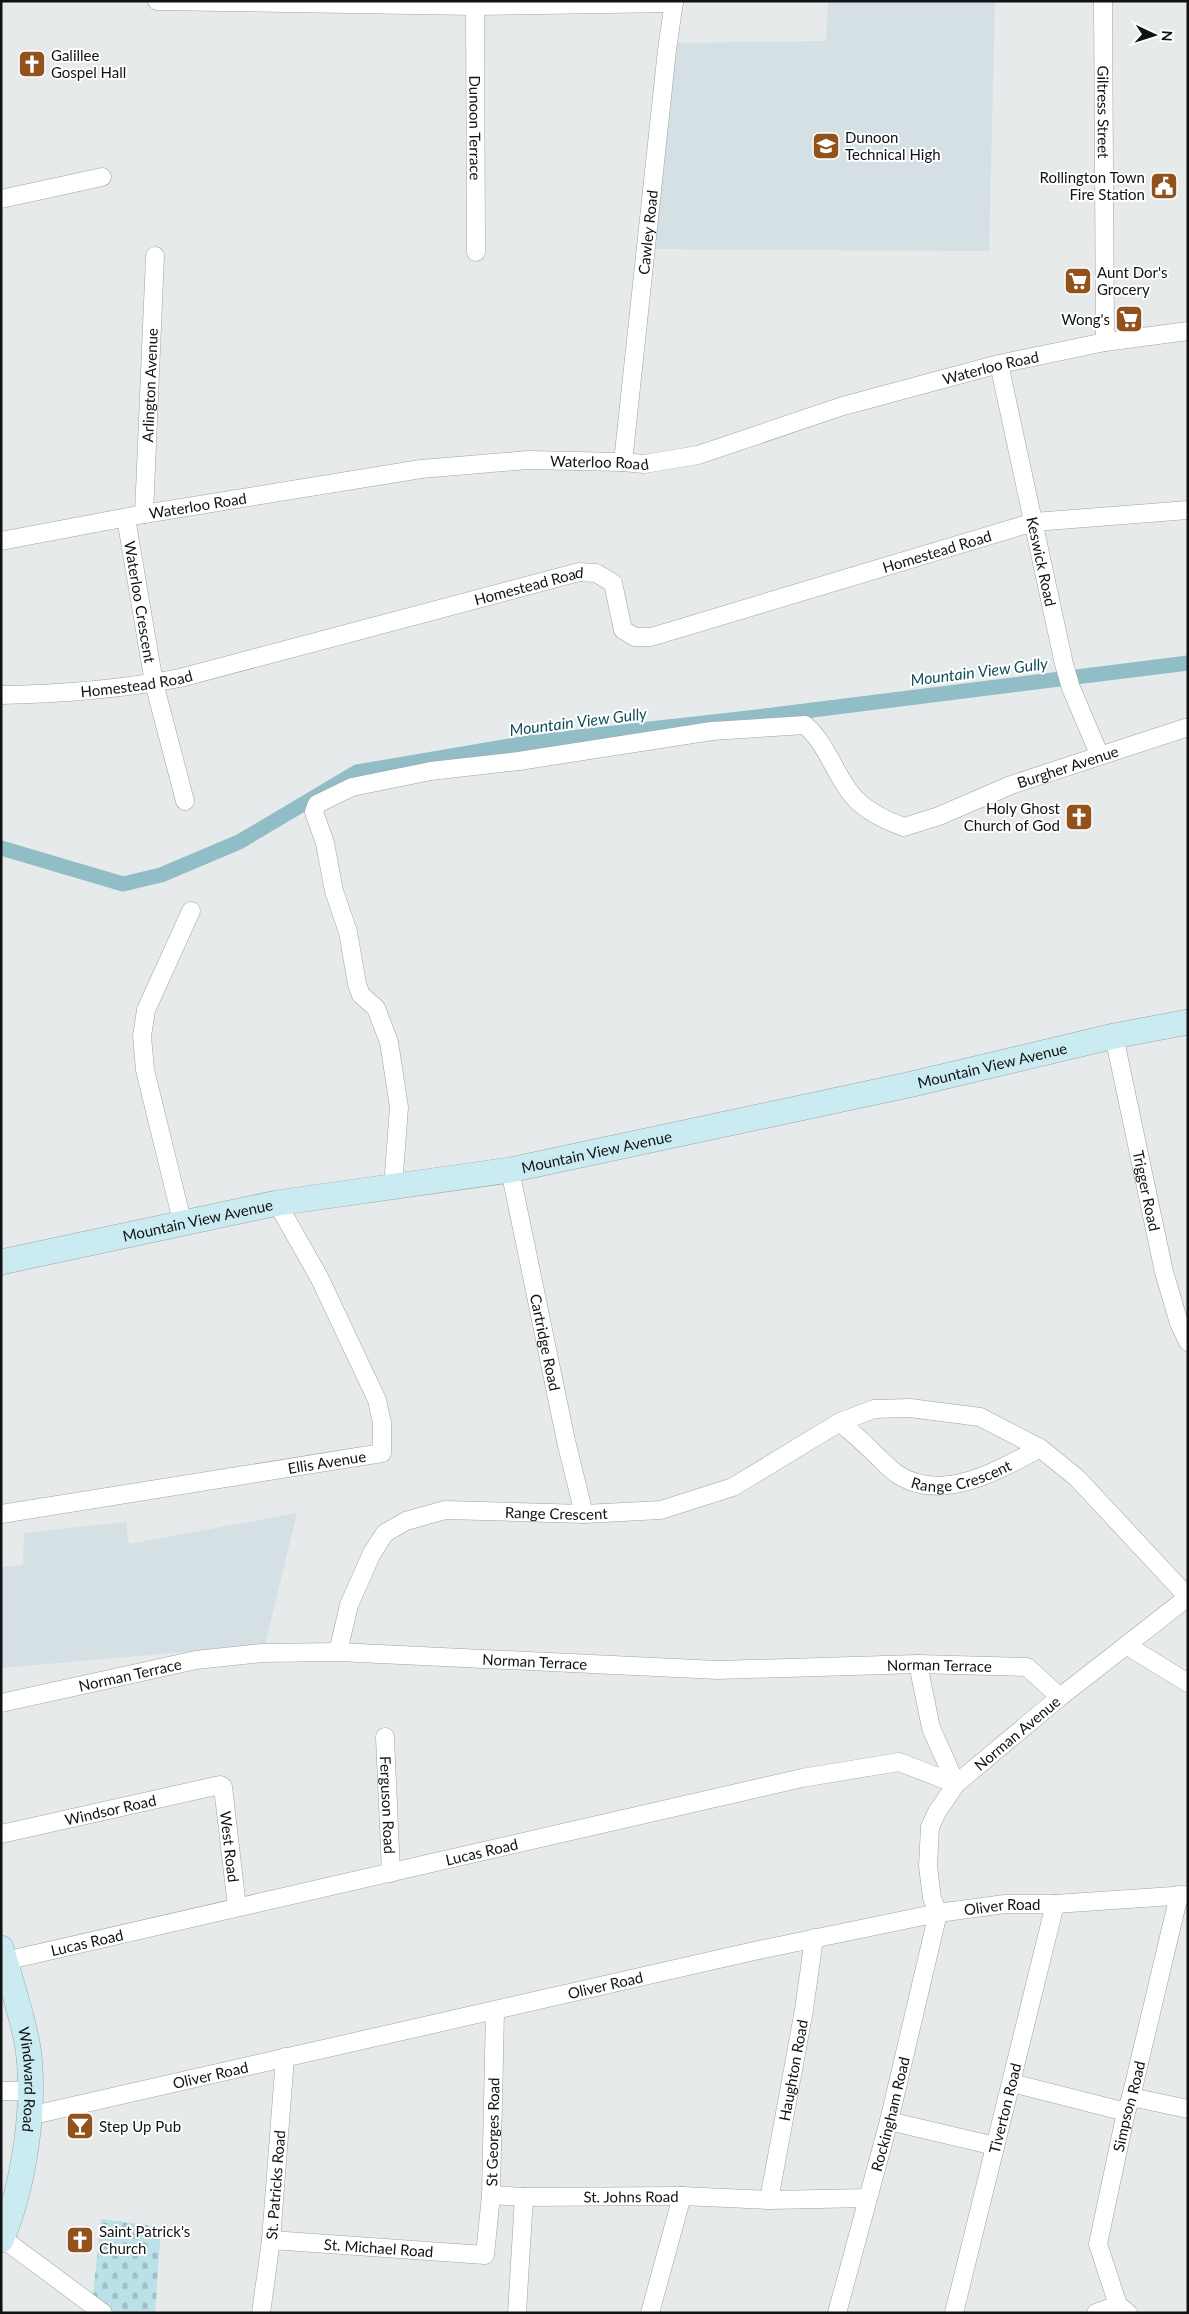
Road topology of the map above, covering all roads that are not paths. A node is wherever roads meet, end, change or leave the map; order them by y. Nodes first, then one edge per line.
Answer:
1 (157, 1) edge
2 (1103, 1) edge
3 (674, 2) edge
4 (475, 6) junction
5 (102, 177) dead end
6 (1, 199) edge
7 (476, 252) dead end
8 (155, 256) dead end
9 (1188, 331) edge
10 (1105, 342) junction
11 (999, 364) junction
12 (623, 462) junction
13 (1188, 510) edge
14 (144, 514) junction
15 (126, 518) junction
16 (1034, 522) junction
17 (1, 541) edge
18 (154, 683) junction
19 (1, 694) edge
20 (1188, 727) edge
21 (1099, 754) junction
22 (186, 801) dead end
23 (191, 912) dead end
24 (1188, 1022) edge
25 (1114, 1036) junction
26 (510, 1170) junction
27 (393, 1187) junction
28 (277, 1204) junction
29 (183, 1225) junction
30 (1, 1262) edge
31 (1188, 1342) edge
32 (840, 1422) junction
33 (1040, 1448) junction
34 (1, 1514) edge
35 (584, 1514) junction
36 (1188, 1597) edge
37 (1126, 1645) junction
38 (338, 1652) junction
39 (918, 1664) junction
40 (1188, 1683) edge
41 (1060, 1697) junction
42 (1, 1704) edge
43 (385, 1737) dead end
44 (956, 1784) junction
45 (220, 1785) joint
46 (1, 1834) edge
47 (391, 1873) junction
48 (1183, 1895) edge
49 (1056, 1904) junction
50 (238, 1907) junction
51 (938, 1913) junction
52 (814, 1938) junction
53 (3, 1955) edge
54 (495, 2011) junction
55 (285, 2057) junction
56 (1012, 2083) junction
57 (1, 2091) edge
58 (30, 2091) junction
59 (1128, 2105) junction
60 (1188, 2109) edge
61 (29, 2116) junction
62 (889, 2121) junction
63 (995, 2146) junction
64 (491, 2195) junction
65 (682, 2196) junction
66 (524, 2197) junction
67 (868, 2198) junction
68 (769, 2200) junction
69 (2, 2239) edge
70 (271, 2240) junction
71 (486, 2255) joint
72 (1123, 2309) edge
73 (104, 2313) edge
74 (261, 2313) edge
75 (517, 2313) edge
76 (650, 2313) edge
77 (836, 2313) edge
78 (954, 2313) edge
79 (1096, 2313) edge

1 - 4 street
2 - 10 street, Giltress Street
3 - 4 street
3 - 12 street, Cawley Road
4 - 7 street, Dunoon Terrace
5 - 6 street
8 - 14 street, Arlington Avenue
9 - 10 street, Waterloo Road
10 - 11 street, Waterloo Road
11 - 12 street, Waterloo Road
11 - 16 street, Keswick Road
12 - 14 street, Waterloo Road
13 - 16 street, Homestead Road
14 - 15 street, Waterloo Road
15 - 17 street, Waterloo Road
15 - 18 street, Waterloo Crescent
16 - 18 street, Homestead Road
16 - 21 street, Keswick Road
18 - 19 street, Homestead Road
18 - 22 street, Waterloo Crescent
20 - 21 street, Burgher Avenue
21 - 27 street, Burgher Avenue
23 - 29 street
24 - 25 main road, Mountain View Avenue
25 - 26 main road, Mountain View Avenue
25 - 31 street, Trigger Road
26 - 27 main road, Mountain View Avenue
26 - 35 street, Cartridge Road
27 - 28 main road, Mountain View Avenue
28 - 29 main road, Mountain View Avenue
28 - 34 street, Ellis Avenue
29 - 30 main road, Mountain View Avenue
32 - 33 street, Range Crescent
32 - 33 street, Range Crescent
32 - 35 street, Range Crescent
33 - 36 street, Range Crescent
35 - 38 street, Range Crescent
36 - 37 street, Norman Avenue
37 - 40 street
37 - 41 street, Norman Avenue
38 - 39 street, Norman Terrace
38 - 42 street, Norman Terrace
39 - 41 street, Norman Terrace
39 - 44 street
41 - 44 street, Norman Avenue
43 - 47 street, Ferguson Road
44 - 47 street, Lucas Road
44 - 51 street, Norman Avenue
45 - 46 street, Windsor Road
45 - 50 street, West Road
47 - 50 street, Lucas Road
48 - 49 street, Oliver Road
48 - 59 street, Simpson Road
49 - 51 street, Oliver Road
49 - 56 street, Tiverton Road
50 - 53 street, Lucas Road
51 - 52 street, Oliver Road
51 - 62 street, Rockingham Road
52 - 54 street, Oliver Road
52 - 68 street, Haughton Road
53 - 58 main road, Windward Road
54 - 55 street, Oliver Road
54 - 64 street, St Georges Road
55 - 61 street, Oliver Road
55 - 70 street, St. Patricks Road
56 - 59 street
56 - 63 street, Tiverton Road
57 - 58 street
58 - 61 main road, Windward Road
59 - 60 street
59 - 72 street, Simpson Road
61 - 69 main road, Windward Road
62 - 63 street
62 - 67 street, Rockingham Road
63 - 78 street, Tiverton Road
64 - 66 street, St. Johns Road
64 - 71 street, St Georges Road
65 - 66 street, St. Johns Road
65 - 68 street, St. Johns Road
65 - 76 street
66 - 75 street
67 - 68 street, St. Johns Road
67 - 77 street, Rockingham Road
69 - 73 street
70 - 71 street, St. Michael Road
70 - 74 street, St. Patricks Road
72 - 79 street

